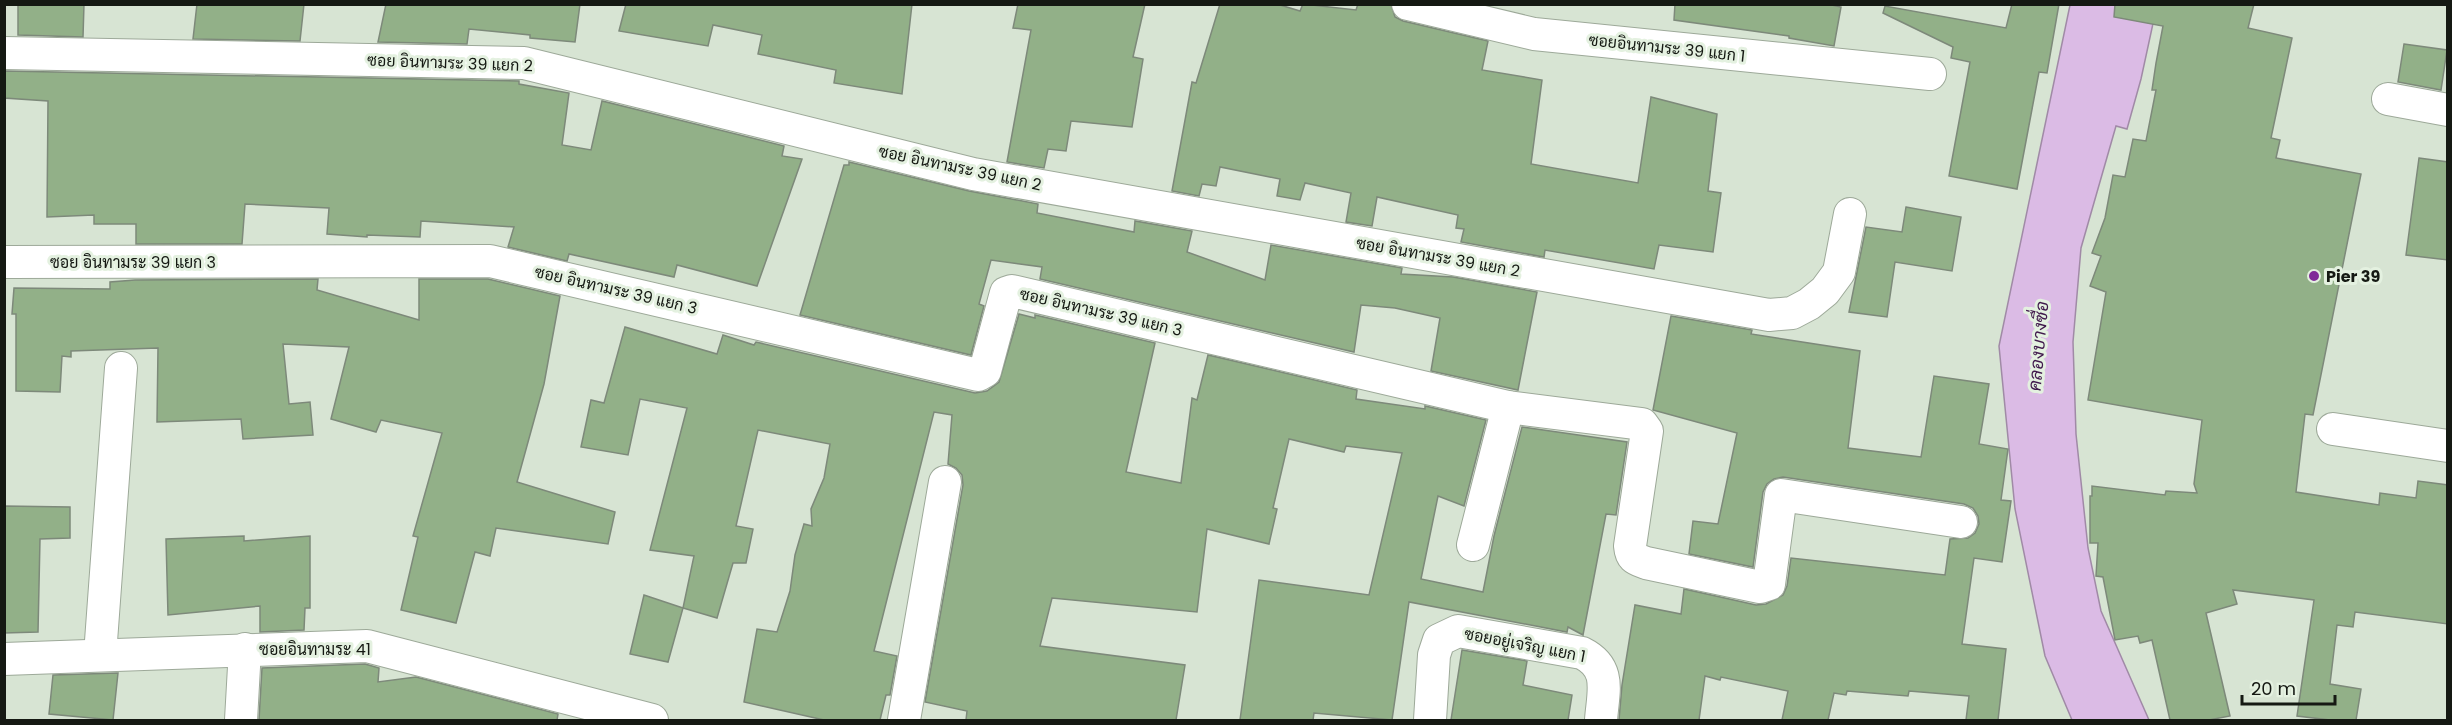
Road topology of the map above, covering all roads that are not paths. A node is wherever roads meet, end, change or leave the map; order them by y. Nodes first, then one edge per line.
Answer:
1 (1408, 4) edge
2 (4, 52) edge
3 (1930, 74) dead end
4 (2388, 99) dead end
5 (2448, 110) edge
6 (1850, 213) dead end
7 (4, 262) edge
8 (121, 368) dead end
9 (1508, 407) junction
10 (2333, 429) dead end
11 (2448, 446) edge
12 (945, 482) dead end
13 (1961, 522) dead end
14 (1473, 545) dead end
15 (245, 649) junction
16 (100, 655) junction
17 (4, 659) edge
18 (241, 720) edge
19 (652, 720) edge
20 (904, 720) edge
21 (1431, 720) edge
22 (1601, 720) edge

1 - 3 street, ซอยอินทามระ 39 แยก 1
2 - 6 street, ซอย อินทามระ 39 แยก 2
4 - 5 street
7 - 9 street, ซอย อินทามระ 39 แยก 3
8 - 16 street
9 - 13 street, ซอย อินทามระ 39 แยก 3
9 - 14 street
10 - 11 street
12 - 20 street
15 - 16 street, ซอยอินทามระ 41
15 - 18 street
15 - 19 street, ซอยอินทามระ 41
16 - 17 street, ซอยอินทามระ 41
21 - 22 street, ซอยอยู่เจริญ แยก 1

